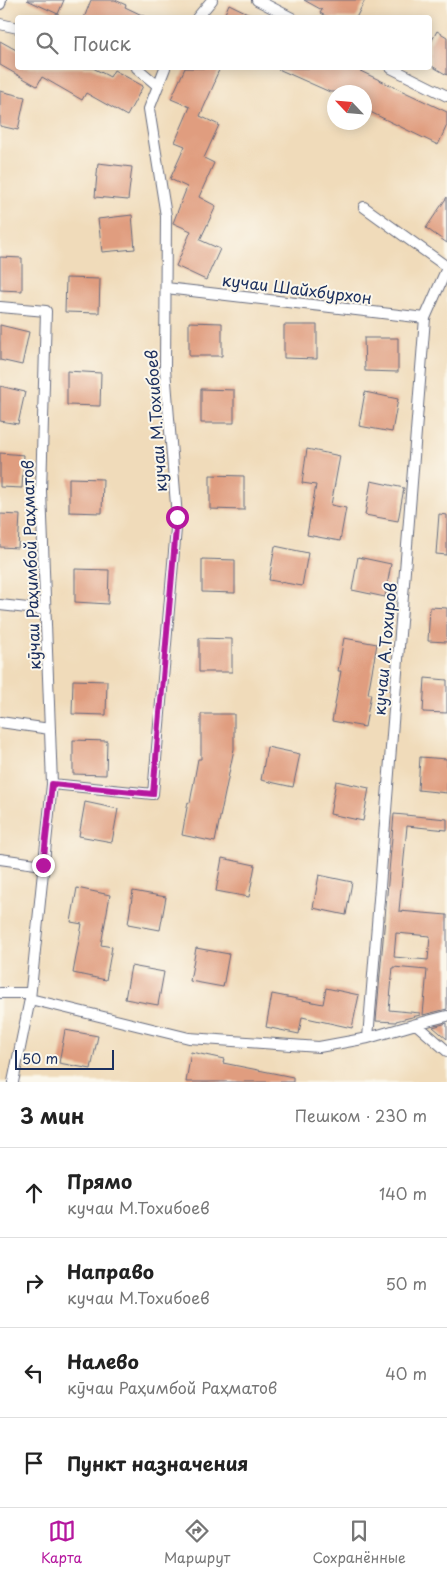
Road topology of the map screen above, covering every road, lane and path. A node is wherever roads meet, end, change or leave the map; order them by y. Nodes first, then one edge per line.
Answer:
1 (1, 0) edge
2 (212, 0) edge
3 (257, 0) edge
4 (0, 4) edge
5 (199, 15) edge
6 (286, 15) edge
7 (0, 24) edge
8 (15, 27) edge
9 (139, 70) edge
10 (165, 70) edge
11 (395, 70) edge
12 (158, 86) junction
13 (447, 96) edge
14 (364, 207) dead end
15 (447, 268) edge
16 (166, 288) junction
17 (0, 307) edge
18 (425, 318) junction
19 (0, 604) edge
20 (46, 610) junction
21 (0, 722) edge
22 (50, 729) junction
23 (52, 784) junction
24 (0, 859) edge
25 (43, 865) junction
26 (0, 994) edge
27 (30, 996) junction
28 (447, 1016) edge
29 (416, 1024) junction
30 (368, 1038) junction
31 (445, 1050) edge
32 (13, 1082) edge

1 - 4 street
2 - 5 street
3 - 6 street
7 - 8 street
9 - 12 street
10 - 12 street, кучаи М.Тохибоев
11 - 13 street
12 - 16 street, кучаи М.Тохибоев
14 - 15 street
15 - 18 street, кучаи А.Тохиров
16 - 18 street, кучаи Шайхбурхон
16 - 23 street, кучаи М.Тохибоев
17 - 20 street, кӯчаи Раҳимбой Раҳматов
18 - 30 street, кучаи А.Тохиров
19 - 20 street
20 - 22 street, кӯчаи Раҳимбой Раҳматов
21 - 22 street
22 - 23 street, кӯчаи Раҳимбой Раҳматов
23 - 25 street, кӯчаи Раҳимбой Раҳматов
24 - 25 street
25 - 27 street, кӯчаи Раҳимбой Раҳматов
26 - 27 street
27 - 30 street
27 - 32 street, кӯчаи Раҳимбой Раҳматов
28 - 29 street
29 - 30 street
29 - 31 street

